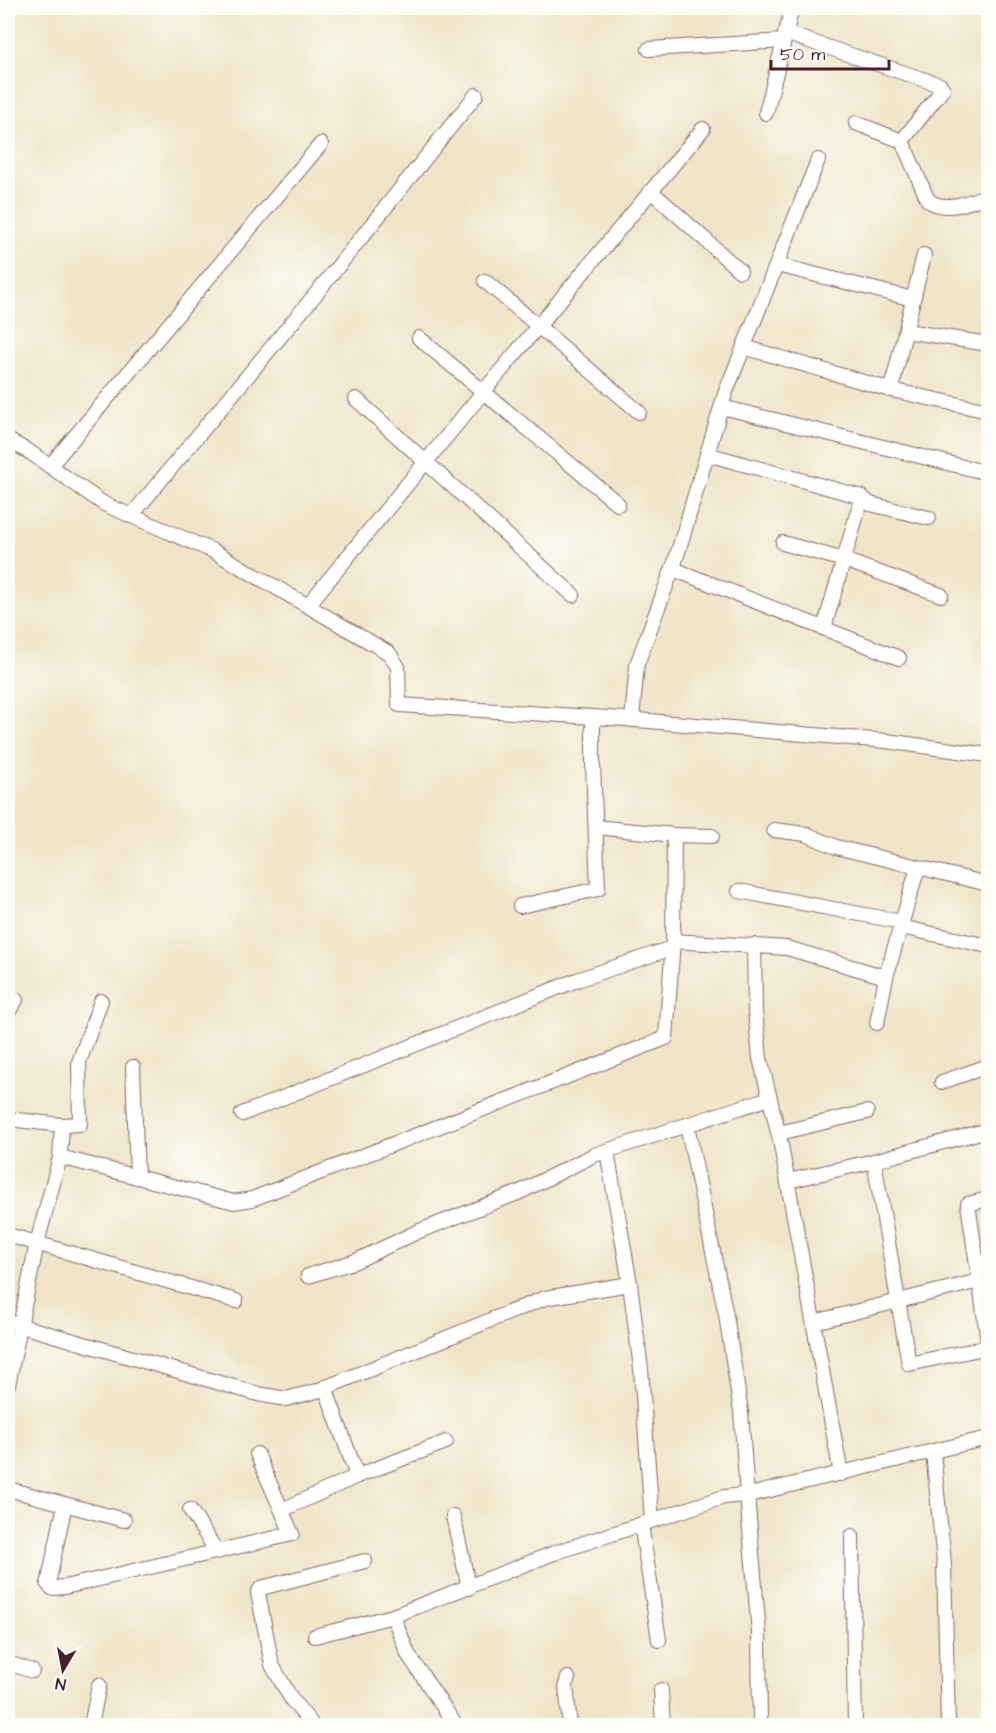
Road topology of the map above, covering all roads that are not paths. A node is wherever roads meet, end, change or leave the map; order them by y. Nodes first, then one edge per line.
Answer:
1 (792, 8) edge
2 (784, 37) junction
3 (649, 50) dead end
4 (476, 96) dead end
5 (766, 113) dead end
6 (856, 123) dead end
7 (703, 129) dead end
8 (902, 141) junction
9 (321, 144) dead end
10 (818, 160) dead end
11 (651, 190) junction
12 (988, 195) edge
13 (924, 255) dead end
14 (777, 265) junction
15 (740, 271) dead end
16 (486, 280) dead end
17 (913, 299) junction
18 (538, 326) junction
19 (906, 331) junction
20 (418, 338) dead end
21 (988, 344) edge
22 (744, 347) junction
23 (891, 390) junction
24 (484, 391) junction
25 (357, 399) dead end
26 (722, 407) junction
27 (988, 411) edge
28 (639, 412) dead end
29 (8, 440) edge
30 (707, 454) junction
31 (426, 461) junction
32 (50, 466) junction
33 (988, 472) edge
34 (862, 497) junction
35 (618, 504) dead end
36 (131, 516) junction
37 (929, 518) dead end
38 (783, 543) dead end
39 (844, 560) junction
40 (673, 568) junction
41 (573, 595) dead end
42 (941, 595) dead end
43 (308, 605) junction
44 (824, 628) junction
45 (899, 658) dead end
46 (593, 718) junction
47 (632, 720) junction
48 (988, 755) edge
49 (596, 827) junction
50 (774, 830) dead end
51 (674, 835) junction
52 (712, 836) dead end
53 (918, 867) junction
54 (988, 884) edge
55 (739, 891) dead end
56 (520, 906) dead end
57 (902, 924) junction
58 (673, 945) junction
59 (754, 945) junction
60 (988, 946) edge
61 (886, 977) junction
62 (101, 1001) dead end
63 (877, 1023) dead end
64 (988, 1066) edge
65 (133, 1067) dead end
66 (942, 1082) dead end
67 (770, 1098) junction
68 (867, 1112) dead end
69 (242, 1114) dead end
70 (8, 1119) edge
71 (62, 1125) junction
72 (687, 1125) junction
73 (988, 1130) edge
74 (779, 1133) junction
75 (608, 1151) junction
76 (60, 1157) junction
77 (874, 1161) junction
78 (136, 1177) junction
79 (788, 1181) junction
80 (988, 1199) edge
81 (8, 1235) edge
82 (37, 1243) junction
83 (308, 1276) dead end
84 (979, 1281) junction
85 (630, 1284) junction
86 (898, 1300) junction
87 (236, 1301) dead end
88 (814, 1322) junction
89 (14, 1323) edge
90 (988, 1340) edge
91 (988, 1347) edge
92 (8, 1385) edge
93 (325, 1387) junction
94 (988, 1438) edge
95 (446, 1442) dead end
96 (933, 1452) junction
97 (257, 1454) dead end
98 (841, 1474) junction
99 (357, 1476) junction
100 (8, 1489) edge
101 (747, 1495) junction
102 (65, 1504) junction
103 (190, 1510) dead end
104 (282, 1510) junction
105 (453, 1516) dead end
106 (124, 1520) dead end
107 (647, 1522) junction
108 (852, 1536) dead end
109 (217, 1552) junction
110 (365, 1561) dead end
111 (469, 1587) junction
112 (393, 1616) junction
113 (315, 1636) dead end
114 (659, 1640) dead end
115 (8, 1663) edge
116 (32, 1671) dead end
117 (568, 1678) dead end
118 (99, 1685) dead end
119 (661, 1690) dead end
120 (91, 1725) edge
121 (314, 1725) edge
122 (456, 1725) edge
123 (570, 1725) edge
124 (663, 1725) edge
125 (760, 1725) edge
126 (855, 1725) edge
127 (948, 1725) edge

1 - 2 street
2 - 3 street
2 - 5 street
2 - 8 street
4 - 36 street
6 - 8 street
7 - 11 street
8 - 12 street
9 - 32 street
10 - 14 street
11 - 15 street
11 - 18 street
13 - 17 street
14 - 17 street
14 - 22 street
16 - 18 street
17 - 19 street
18 - 24 street
18 - 28 street
19 - 21 street
19 - 23 street
20 - 24 street
22 - 23 street
22 - 26 street
23 - 27 street
24 - 31 street
24 - 35 street
25 - 31 street
26 - 30 street
26 - 33 street
29 - 32 street
30 - 34 street
30 - 40 street
31 - 41 street
31 - 43 street
32 - 36 street
34 - 37 street
34 - 39 street
36 - 43 street
38 - 39 street
39 - 42 street
39 - 44 street
40 - 44 street
40 - 47 street
43 - 46 street
44 - 45 street
46 - 47 street
46 - 49 street
47 - 48 street
49 - 51 street
49 - 56 street
50 - 53 street
51 - 52 street
51 - 58 street
53 - 54 street
53 - 57 street
55 - 57 street
57 - 60 street
57 - 61 street
58 - 59 street
58 - 69 street
58 - 78 street
59 - 61 street
59 - 67 street
61 - 63 street
62 - 71 street
64 - 66 street
65 - 78 street
67 - 72 street
67 - 74 street
68 - 74 street
70 - 71 street
71 - 76 street
72 - 75 street
72 - 101 street
73 - 77 street
74 - 79 street
75 - 83 street
75 - 85 street
76 - 78 street
76 - 82 street
77 - 79 street
77 - 86 street
79 - 88 street
80 - 84 street
81 - 82 street
82 - 87 street
82 - 89 street
84 - 86 street
84 - 90 street
85 - 93 street
85 - 107 street
86 - 88 street
86 - 91 street
88 - 98 street
89 - 92 street
89 - 93 street
93 - 99 street
94 - 96 street
95 - 99 street
96 - 98 street
96 - 127 street
97 - 104 street
98 - 101 street
99 - 104 street
100 - 102 street
101 - 107 street
101 - 125 street
102 - 106 street
102 - 109 street
103 - 109 street
104 - 109 street
105 - 111 street
107 - 111 street
107 - 114 street
108 - 126 street
110 - 121 street
111 - 112 street
112 - 113 street
112 - 122 street
115 - 116 street
117 - 123 street
118 - 120 street
119 - 124 street

